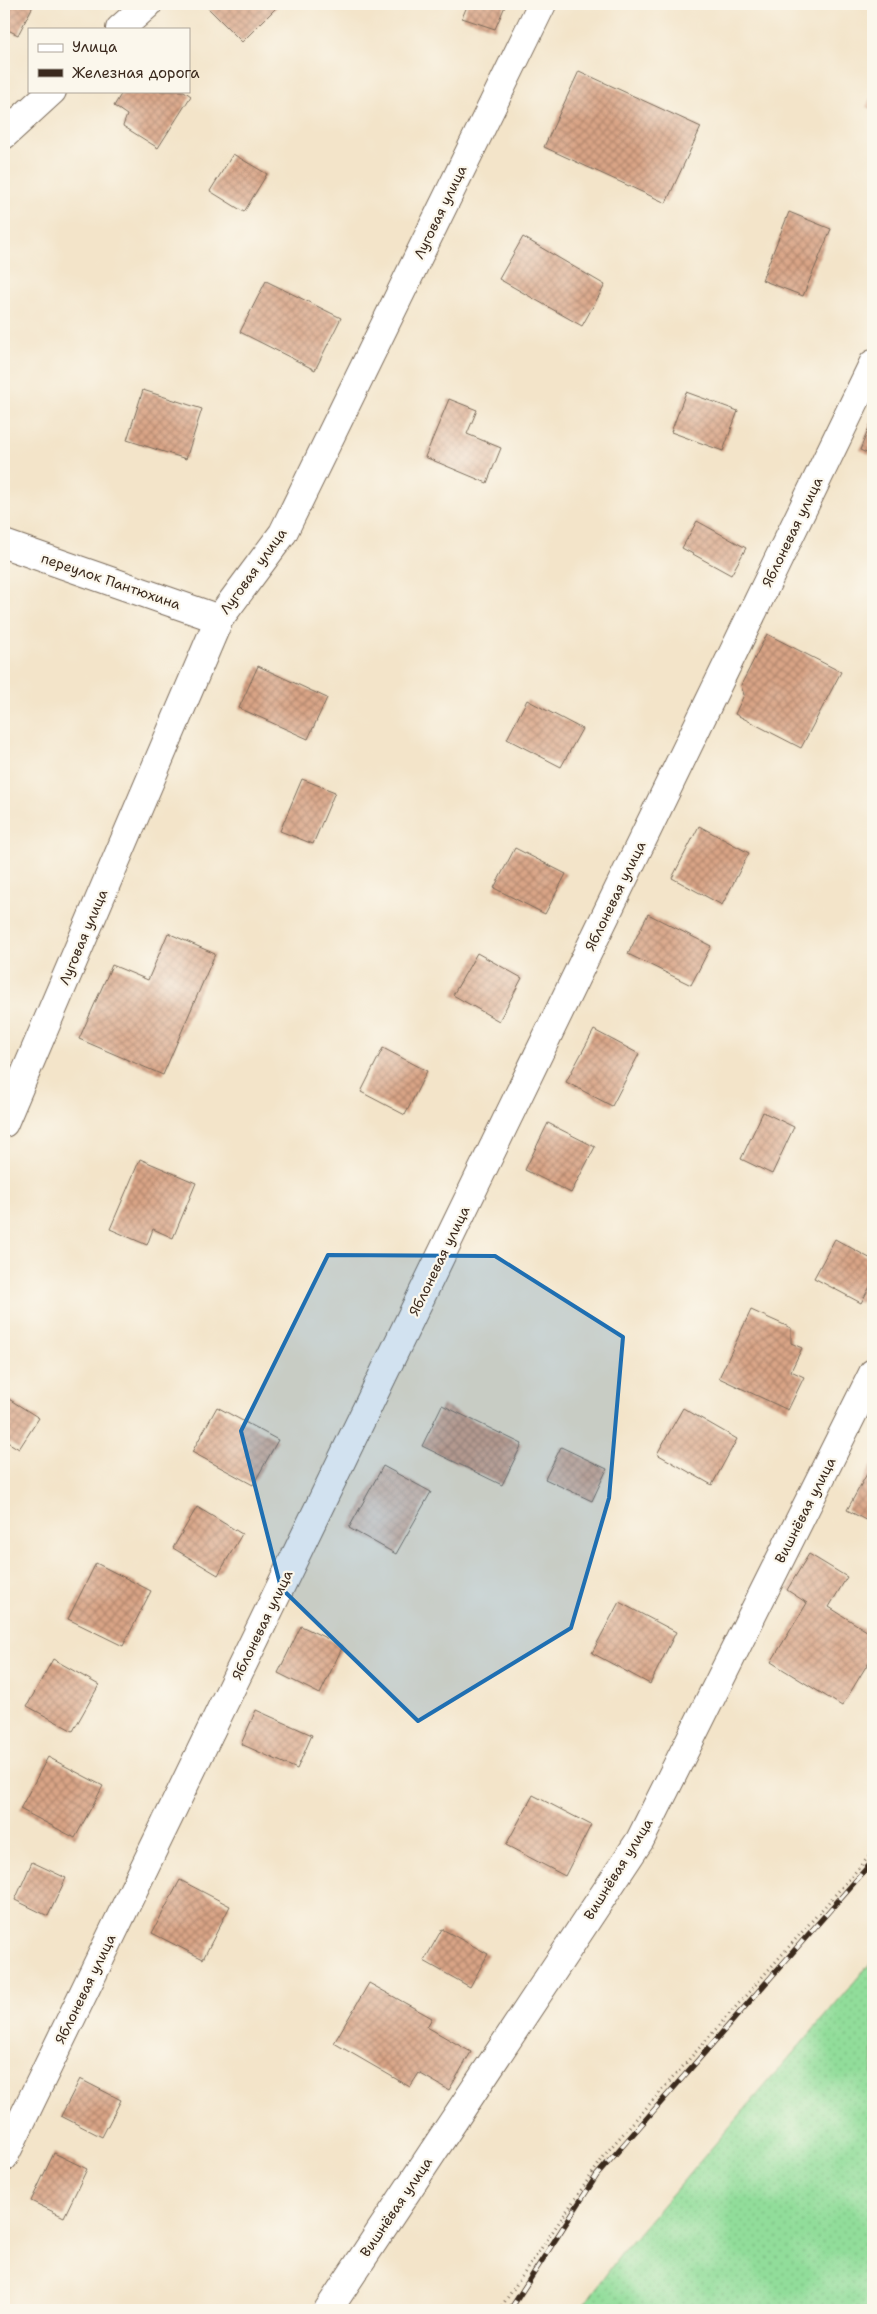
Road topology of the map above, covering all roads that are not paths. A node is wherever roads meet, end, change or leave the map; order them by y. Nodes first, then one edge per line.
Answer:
1 (148, 4) edge
2 (542, 4) edge
3 (121, 28) edge
4 (51, 92) edge
5 (4, 136) edge
6 (873, 364) edge
7 (4, 544) edge
8 (219, 619) junction
9 (4, 1123) edge
10 (873, 1372) edge
11 (4, 2157) edge
12 (328, 2310) edge

1 - 3 street
2 - 8 street, Луговая улица
4 - 5 street
6 - 11 street, Яблоневая улица
7 - 8 street, переулок Пантюхина
8 - 9 street, Луговая улица
10 - 12 street, Вишнёвая улица

